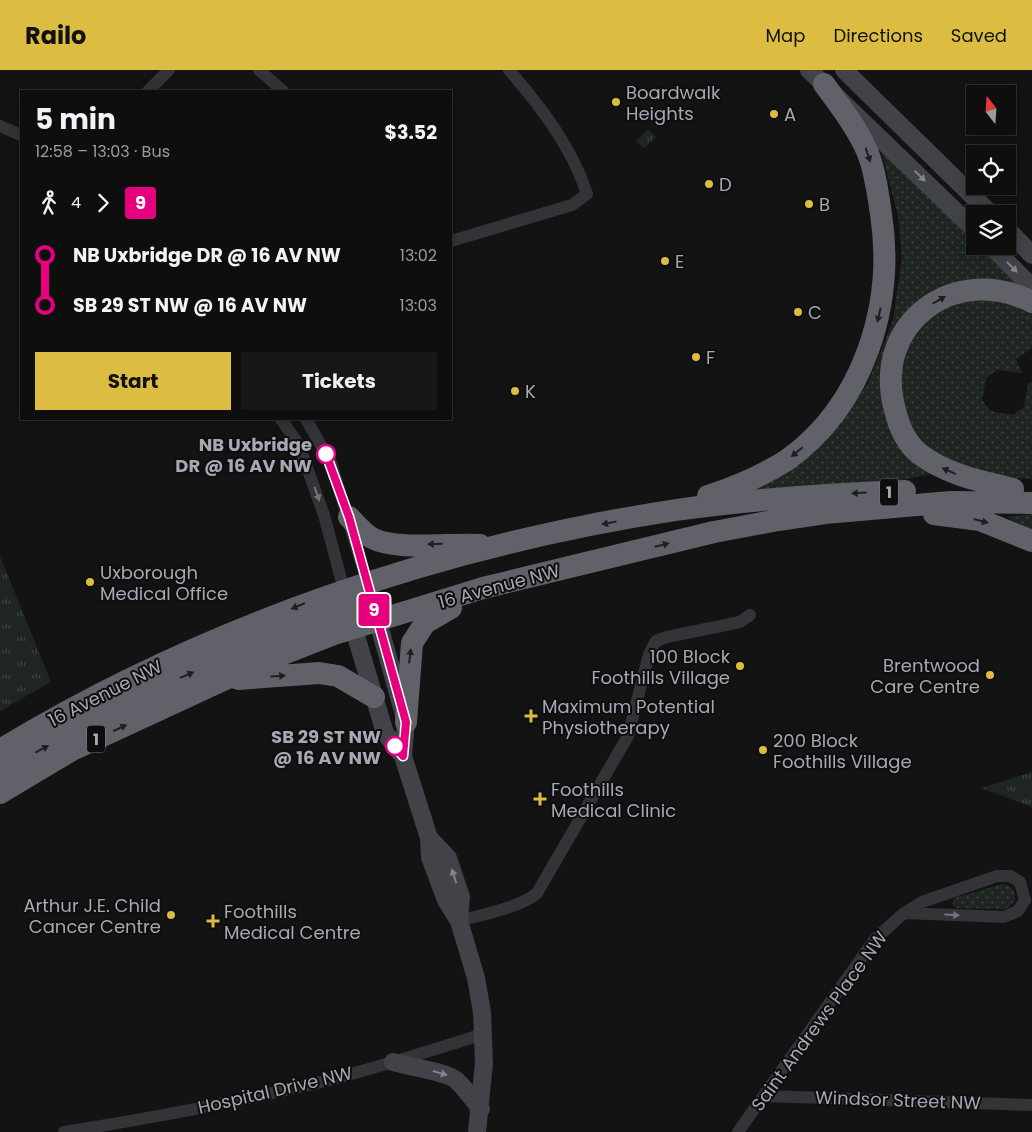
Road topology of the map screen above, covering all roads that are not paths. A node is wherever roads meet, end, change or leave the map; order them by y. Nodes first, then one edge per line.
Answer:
1 (169, 70) edge
2 (259, 70) edge
3 (509, 70) edge
4 (844, 70) edge
5 (816, 77) edge
6 (149, 90) edge
7 (282, 90) edge
8 (0, 126) edge
9 (20, 135) edge
10 (982, 205) edge
11 (966, 221) edge
12 (1016, 238) edge
13 (452, 241) edge
14 (1000, 255) edge
15 (1032, 255) edge
16 (1032, 287) edge
17 (1032, 302) edge
18 (282, 420) edge
19 (307, 420) edge
20 (1022, 489) edge
21 (1032, 503) edge
22 (881, 507) junction
23 (674, 510) junction
24 (349, 517) junction
25 (1032, 541) edge
26 (502, 546) junction
27 (367, 582) junction
28 (483, 588) junction
29 (349, 608) junction
30 (750, 615) dead end
31 (377, 620) junction
32 (196, 691) junction
33 (374, 697) junction
34 (406, 722) junction
35 (0, 750) edge
36 (403, 756) junction
37 (0, 774) edge
38 (0, 793) edge
39 (904, 912) junction
40 (459, 921) junction
41 (483, 1034) junction
42 (393, 1062) junction
43 (764, 1096) junction
44 (1032, 1104) edge
45 (481, 1110) junction
46 (64, 1132) edge
47 (477, 1132) edge
48 (738, 1132) edge

1 - 6 street
2 - 7 street
3 - 13 street
4 - 10 street
5 -> 11 street
5 -> 23 highway
8 - 9 street
12 - 15 street
14 -> 16 street
20 -> 17 highway
18 -> 29 street
19 - 24 street
20 -> 23 highway, 16 Avenue NW / 1
21 - 22 highway, 16 Avenue NW / 1
22 -> 25 highway
28 -> 22 highway, 16 Avenue NW / 1
23 -> 26 highway, 16 Avenue NW / 1
26 -> 24 highway
24 - 27 street
26 - 27 highway, 16 Avenue NW / 1
27 - 29 highway, 16 Avenue NW / 1
27 - 31 street
28 - 31 highway, 16 Avenue NW / 1
34 -> 28 highway
29 - 31 highway, 16 Avenue NW / 1
29 - 32 highway, 16 Avenue NW / 1
29 - 33 street
29 -> 35 highway, 16 Avenue NW / 1
37 -> 29 highway
30 - 40 street
31 - 34 street
32 -> 33 highway
38 -> 32 highway, 16 Avenue NW / 1
33 - 36 street
34 - 36 street
36 - 40 street
39 -> 39 street, Saint Andrews Place NW
39 - 43 street, Saint Andrews Place NW
40 - 41 street
41 - 42 street, Hospital Drive NW
41 - 45 street
42 -> 45 street
42 - 46 street, Hospital Drive NW
43 - 44 street, Windsor Street NW
43 - 48 street, Saint Andrews Place NW
45 - 47 street

